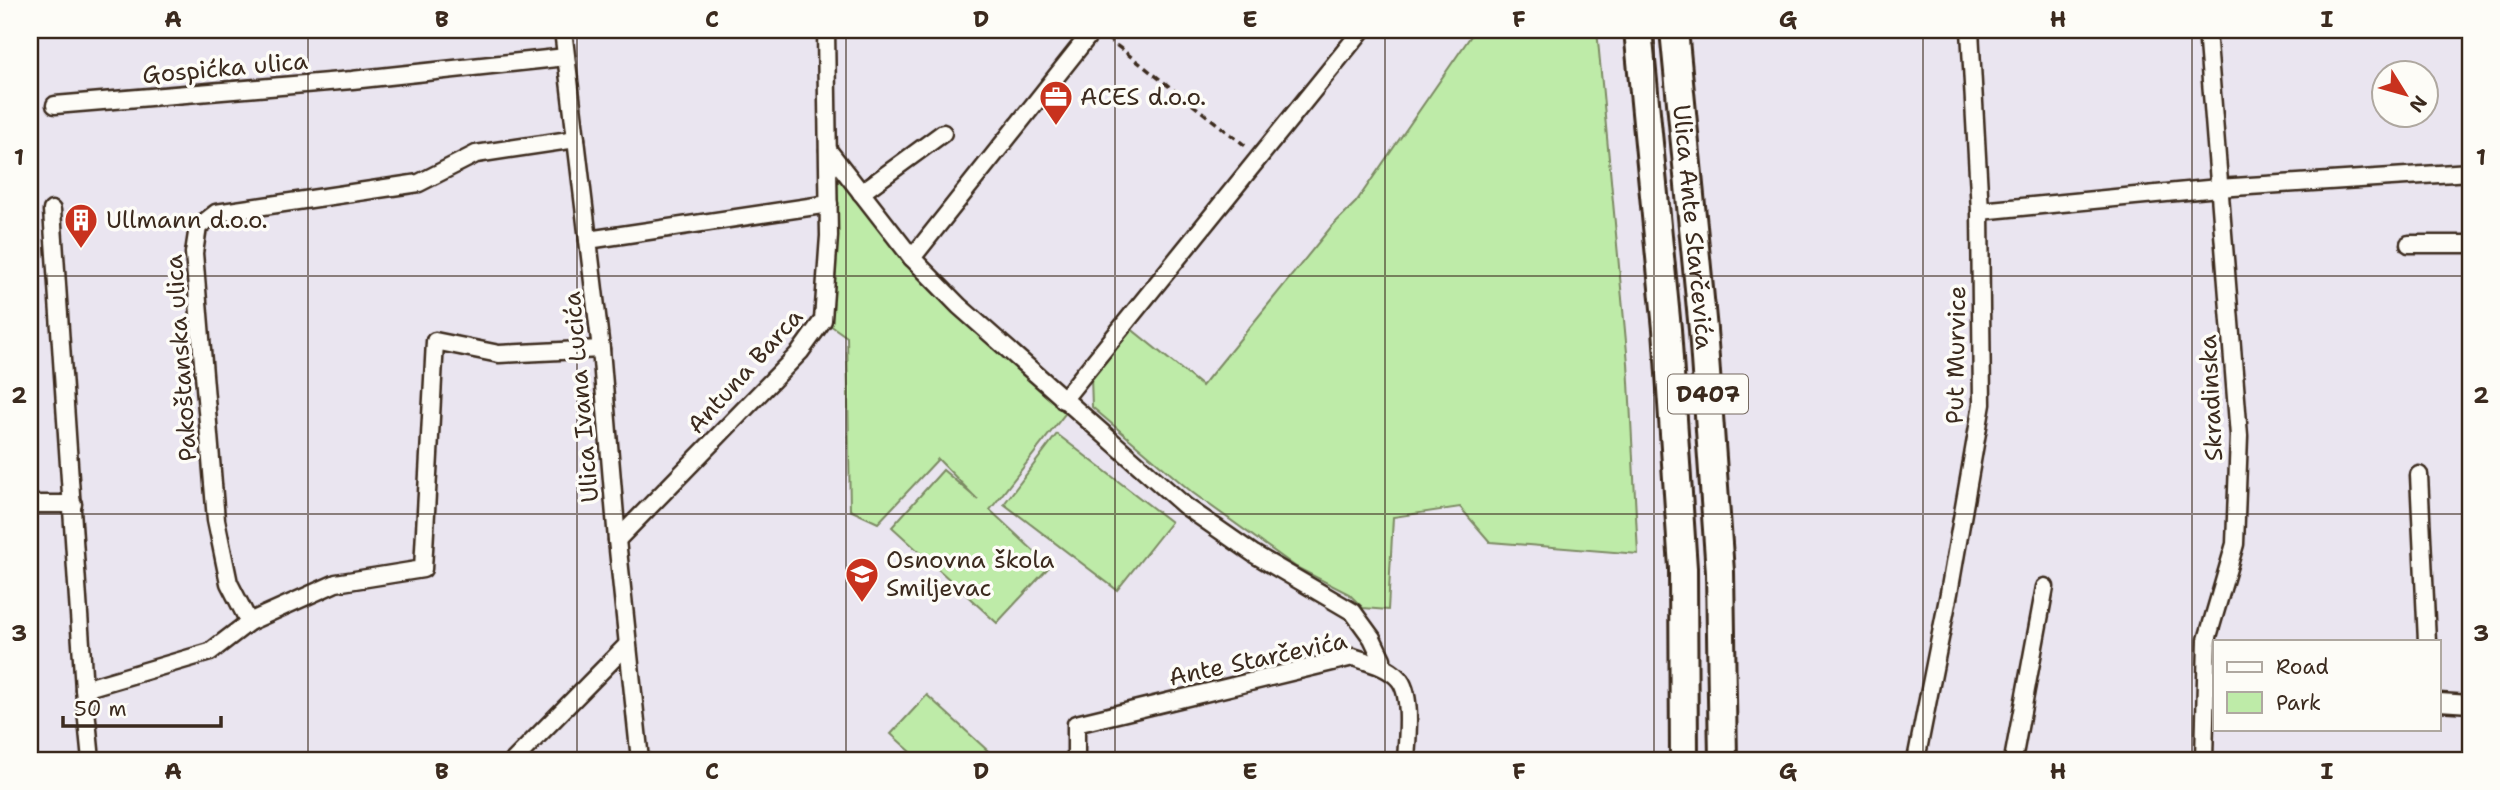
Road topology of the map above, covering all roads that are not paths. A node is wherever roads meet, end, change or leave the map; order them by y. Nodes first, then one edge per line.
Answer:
1 (563, 30) edge
2 (826, 30) edge
3 (1362, 30) edge
4 (1638, 30) edge
5 (1674, 30) edge
6 (1969, 30) edge
7 (2207, 30) edge
8 (1100, 34) edge
9 (566, 57) junction
10 (55, 105) dead end
11 (943, 133) dead end
12 (576, 139) junction
13 (828, 150) junction
14 (2470, 172) edge
15 (2218, 188) junction
16 (861, 193) junction
17 (829, 204) junction
18 (52, 210) dead end
19 (1980, 211) junction
20 (588, 240) junction
21 (2409, 244) dead end
22 (2470, 244) edge
23 (912, 258) junction
24 (601, 349) junction
25 (1063, 400) junction
26 (2419, 475) dead end
27 (30, 504) edge
28 (74, 504) junction
29 (617, 540) junction
30 (2045, 587) dead end
31 (249, 622) junction
32 (2427, 640) edge
33 (627, 645) junction
34 (1382, 666) junction
35 (84, 690) junction
36 (2440, 702) edge
37 (2470, 704) edge
38 (91, 760) edge
39 (514, 760) edge
40 (640, 760) edge
41 (1076, 760) edge
42 (1406, 760) edge
43 (1684, 760) edge
44 (1723, 760) edge
45 (1916, 760) edge
46 (2013, 760) edge
47 (2204, 760) edge

1 - 9 street, Ulica Ivana Lucića
2 - 13 street, Antuna Barca
3 - 25 street
4 - 43 main road, Ulica Ante Starčevića / D407
5 - 44 main road, Ulica Ante Starčevića / D407
6 - 19 street, Put Murvice
7 - 15 street, Skradinska
8 - 23 street
9 - 10 street, Gospićka ulica
9 - 12 street, Ulica Ivana Lucića
11 - 16 street
12 - 20 street, Ulica Ivana Lucića
12 - 31 street, Pakoštanska ulica
13 - 16 street
13 - 17 street, Antuna Barca
14 - 15 street
15 - 19 street
15 - 47 street, Skradinska
16 - 23 street
17 - 20 street
17 - 29 street, Antuna Barca
18 - 28 street
19 - 45 street, Put Murvice
20 - 24 street, Ulica Ivana Lucića
21 - 22 street
23 - 25 street
24 - 29 street, Ulica Ivana Lucića
24 - 31 street
25 - 34 street
26 - 32 street
27 - 28 street
28 - 35 street
29 - 33 street, Ulica Ivana Lucića
30 - 46 street
31 - 35 street
33 - 39 street
33 - 40 street, Ulica Ivana Lucića
34 - 41 street, Ante Starčevića
34 - 42 street, Ante Starčevića
35 - 38 street
36 - 37 street

